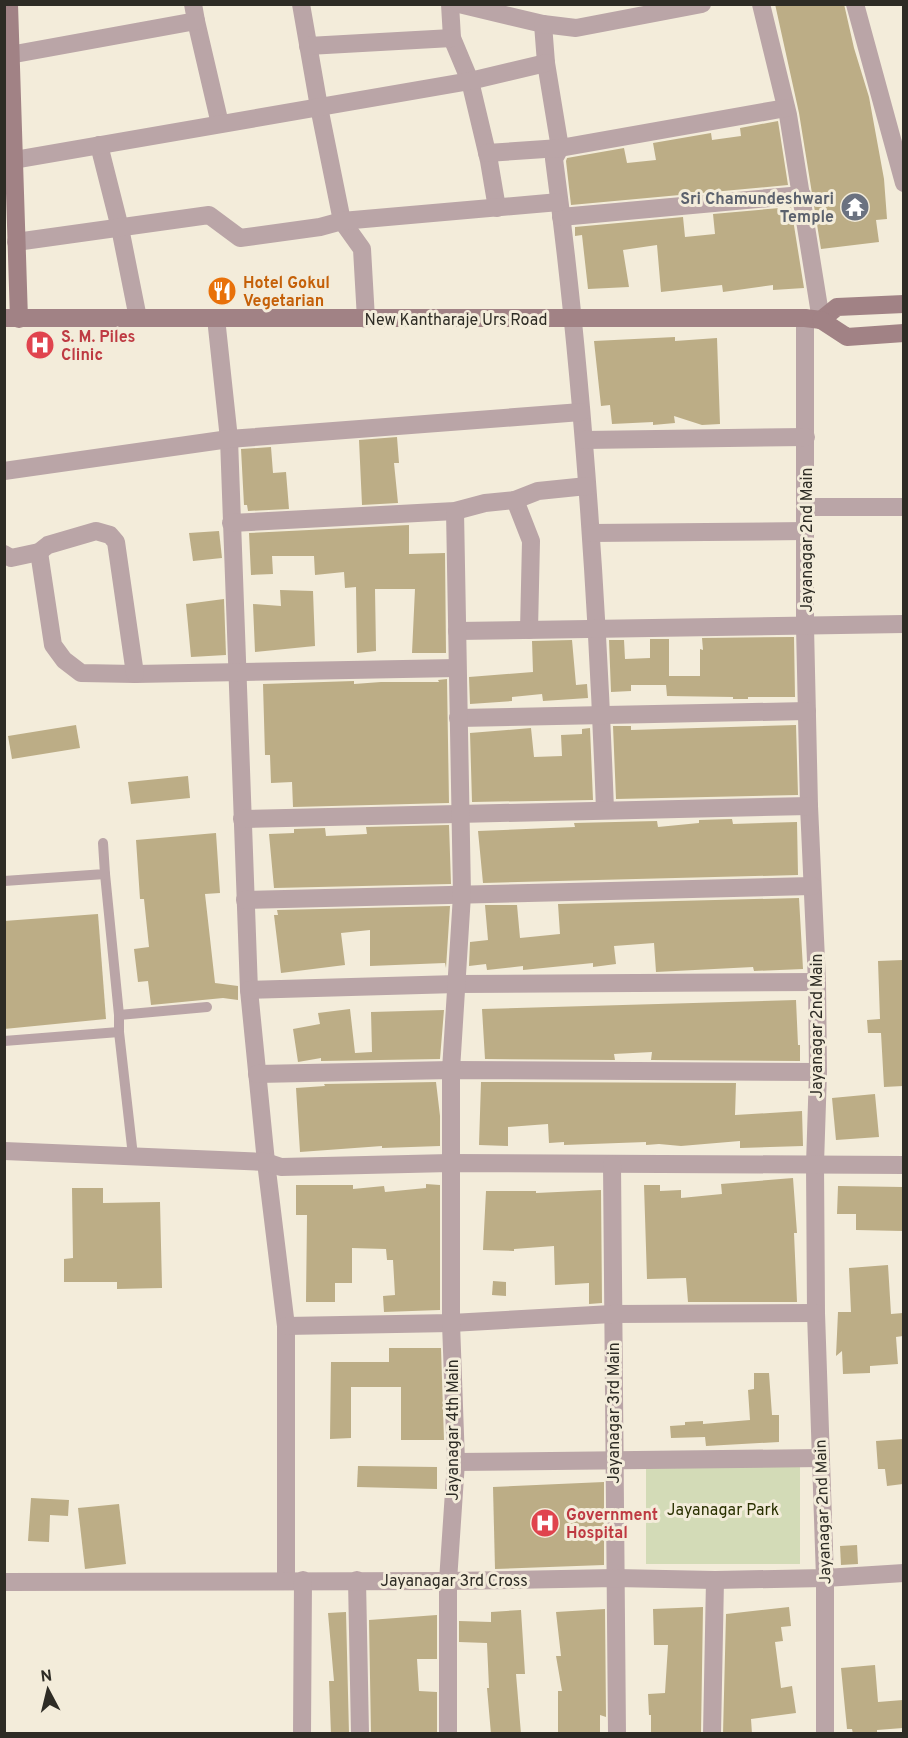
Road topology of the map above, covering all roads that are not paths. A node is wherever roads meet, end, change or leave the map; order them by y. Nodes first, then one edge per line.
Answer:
1 (9, 4) edge
2 (301, 4) edge
3 (450, 4) edge
4 (459, 4) edge
5 (702, 4) edge
6 (761, 4) edge
7 (855, 4) edge
8 (194, 13) edge
9 (543, 24) junction
10 (452, 38) junction
11 (308, 46) junction
12 (8, 56) edge
13 (546, 63) junction
14 (470, 81) junction
15 (319, 107) junction
16 (786, 108) junction
17 (220, 124) junction
18 (99, 145) junction
19 (560, 148) junction
20 (487, 153) junction
21 (14, 160) junction
22 (903, 183) edge
23 (802, 195) junction
24 (497, 208) junction
25 (560, 210) junction
26 (342, 222) junction
27 (120, 228) junction
28 (16, 243) junction
29 (903, 304) edge
30 (138, 318) junction
31 (216, 318) junction
32 (12, 319) edge
33 (366, 319) junction
34 (571, 319) junction
35 (813, 319) junction
36 (903, 333) edge
37 (581, 412) junction
38 (806, 437) junction
39 (229, 439) junction
40 (584, 440) junction
41 (4, 471) edge
42 (587, 486) junction
43 (515, 500) junction
44 (806, 507) junction
45 (903, 507) edge
46 (455, 512) junction
47 (231, 523) junction
48 (806, 531) junction
49 (591, 533) junction
50 (39, 552) junction
51 (4, 554) edge
52 (903, 624) edge
53 (806, 626) junction
54 (595, 629) junction
55 (529, 630) junction
56 (457, 632) junction
57 (458, 668) junction
58 (237, 672) junction
59 (135, 674) junction
60 (807, 711) junction
61 (602, 714) junction
62 (458, 718) junction
63 (809, 806) junction
64 (605, 810) junction
65 (460, 814) junction
66 (242, 819) junction
67 (103, 843) dead end
68 (105, 874) junction
69 (4, 881) edge
70 (812, 886) junction
71 (462, 895) junction
72 (245, 900) junction
73 (817, 982) junction
74 (457, 984) junction
75 (249, 990) junction
76 (207, 1007) dead end
77 (119, 1015) junction
78 (119, 1032) junction
79 (4, 1041) edge
80 (451, 1070) junction
81 (818, 1072) junction
82 (257, 1074) junction
83 (4, 1151) edge
84 (133, 1156) junction
85 (266, 1162) junction
86 (450, 1163) junction
87 (612, 1164) junction
88 (815, 1164) junction
89 (903, 1165) edge
90 (816, 1313) junction
91 (612, 1314) junction
92 (451, 1323) junction
93 (286, 1326) junction
94 (821, 1458) junction
95 (614, 1461) junction
96 (456, 1462) junction
97 (903, 1573) edge
98 (615, 1578) junction
99 (825, 1578) junction
100 (294, 1580) junction
101 (357, 1580) junction
102 (715, 1580) junction
103 (448, 1581) junction
104 (4, 1582) edge
105 (302, 1734) edge
106 (360, 1734) edge
107 (448, 1734) edge
108 (617, 1734) edge
109 (711, 1734) edge
110 (825, 1734) edge

1 - 12 main road
2 - 11 street
3 - 10 street
4 - 9 street
5 - 9 street
6 - 16 street, Jayanagar 2nd Main
7 - 22 street
8 - 12 street
8 - 17 street
9 - 13 street
10 - 11 street
10 - 14 street
11 - 15 street
12 - 21 main road
13 - 14 street
13 - 19 street
14 - 15 street
14 - 20 street
15 - 17 street
15 - 26 street
16 - 19 street
16 - 23 street, Jayanagar 2nd Main
17 - 18 street
18 - 21 street
18 - 27 street
19 - 20 street
19 - 25 street
20 - 24 street
21 - 28 main road
23 - 25 street
23 - 35 street, Jayanagar 2nd Main
24 - 25 street
24 - 26 street
25 - 34 street
26 - 27 street
26 - 33 street
27 - 28 street
27 - 30 street
28 - 32 main road
29 - 35 main road, New Kantharaje Urs Road
30 - 31 main road, New Kantharaje Urs Road
30 - 32 main road, New Kantharaje Urs Road
31 - 33 main road, New Kantharaje Urs Road
31 - 39 street
33 - 34 main road, New Kantharaje Urs Road
34 - 35 main road, New Kantharaje Urs Road
34 - 37 street
35 - 36 main road
35 - 38 street, Jayanagar 2nd Main
37 - 39 street
37 - 40 street
38 - 40 street
38 - 44 street, Jayanagar 2nd Main
39 - 41 street
39 - 47 street
40 - 42 street
42 - 43 street
42 - 49 street
43 - 46 street
43 - 55 street
44 - 45 street
44 - 48 street, Jayanagar 2nd Main
46 - 47 street
46 - 56 street, Jayanagar 4th Main
47 - 58 street
48 - 49 street
48 - 53 street, Jayanagar 2nd Main
49 - 54 street
50 - 51 street
50 - 59 street
50 - 59 street
52 - 53 street
53 - 54 street
53 - 60 street, Jayanagar 2nd Main
54 - 55 street
54 - 61 street
55 - 56 street
56 - 57 street, Jayanagar 4th Main
57 - 58 street
57 - 62 street, Jayanagar 4th Main
58 - 59 street
58 - 66 street
60 - 61 street
60 - 63 street, Jayanagar 2nd Main
61 - 62 street
61 - 64 street
62 - 65 street, Jayanagar 4th Main
63 - 64 street
63 - 70 street, Jayanagar 2nd Main
64 - 65 street
65 - 66 street
65 - 71 street, Jayanagar 4th Main
66 - 72 street
67 - 68 lane
68 - 69 lane
68 - 77 lane
70 - 71 street
70 - 73 street, Jayanagar 2nd Main
71 - 72 street
71 - 74 street, Jayanagar 4th Main
72 - 75 street
73 - 74 street
73 - 81 street, Jayanagar 2nd Main
74 - 75 street
74 - 80 street, Jayanagar 4th Main
75 - 82 street
76 - 77 lane
77 - 78 lane
78 - 79 lane
78 - 84 lane
80 - 81 street
80 - 82 street
80 - 86 street, Jayanagar 4th Main
81 - 88 street, Jayanagar 2nd Main
82 - 85 street
83 - 84 street
84 - 85 street
85 - 86 street
85 - 93 street
86 - 87 street
86 - 92 street, Jayanagar 4th Main
87 - 88 street
87 - 91 street, Jayanagar 3rd Main
88 - 89 street
88 - 90 street, Jayanagar 2nd Main
90 - 91 street
90 - 94 street, Jayanagar 2nd Main
91 - 92 street
91 - 95 street, Jayanagar 3rd Main
92 - 93 street
92 - 96 street, Jayanagar 4th Main
93 - 100 street
94 - 95 street
94 - 99 street, Jayanagar 2nd Main
95 - 96 street
95 - 98 street, Jayanagar 3rd Main
96 - 103 street, Jayanagar 4th Main
97 - 99 street, Jayanagar 3rd Cross
98 - 102 street, Jayanagar 3rd Cross
98 - 103 street, Jayanagar 3rd Cross
98 - 108 street, Jayanagar 3rd Main
99 - 102 street, Jayanagar 3rd Cross
99 - 110 street, Jayanagar 2nd Main
100 - 101 street, Jayanagar 3rd Cross
100 - 104 street, Jayanagar 3rd Cross
100 - 105 street
101 - 103 street, Jayanagar 3rd Cross
101 - 106 street
102 - 109 street
103 - 107 street, Jayanagar 4th Main

